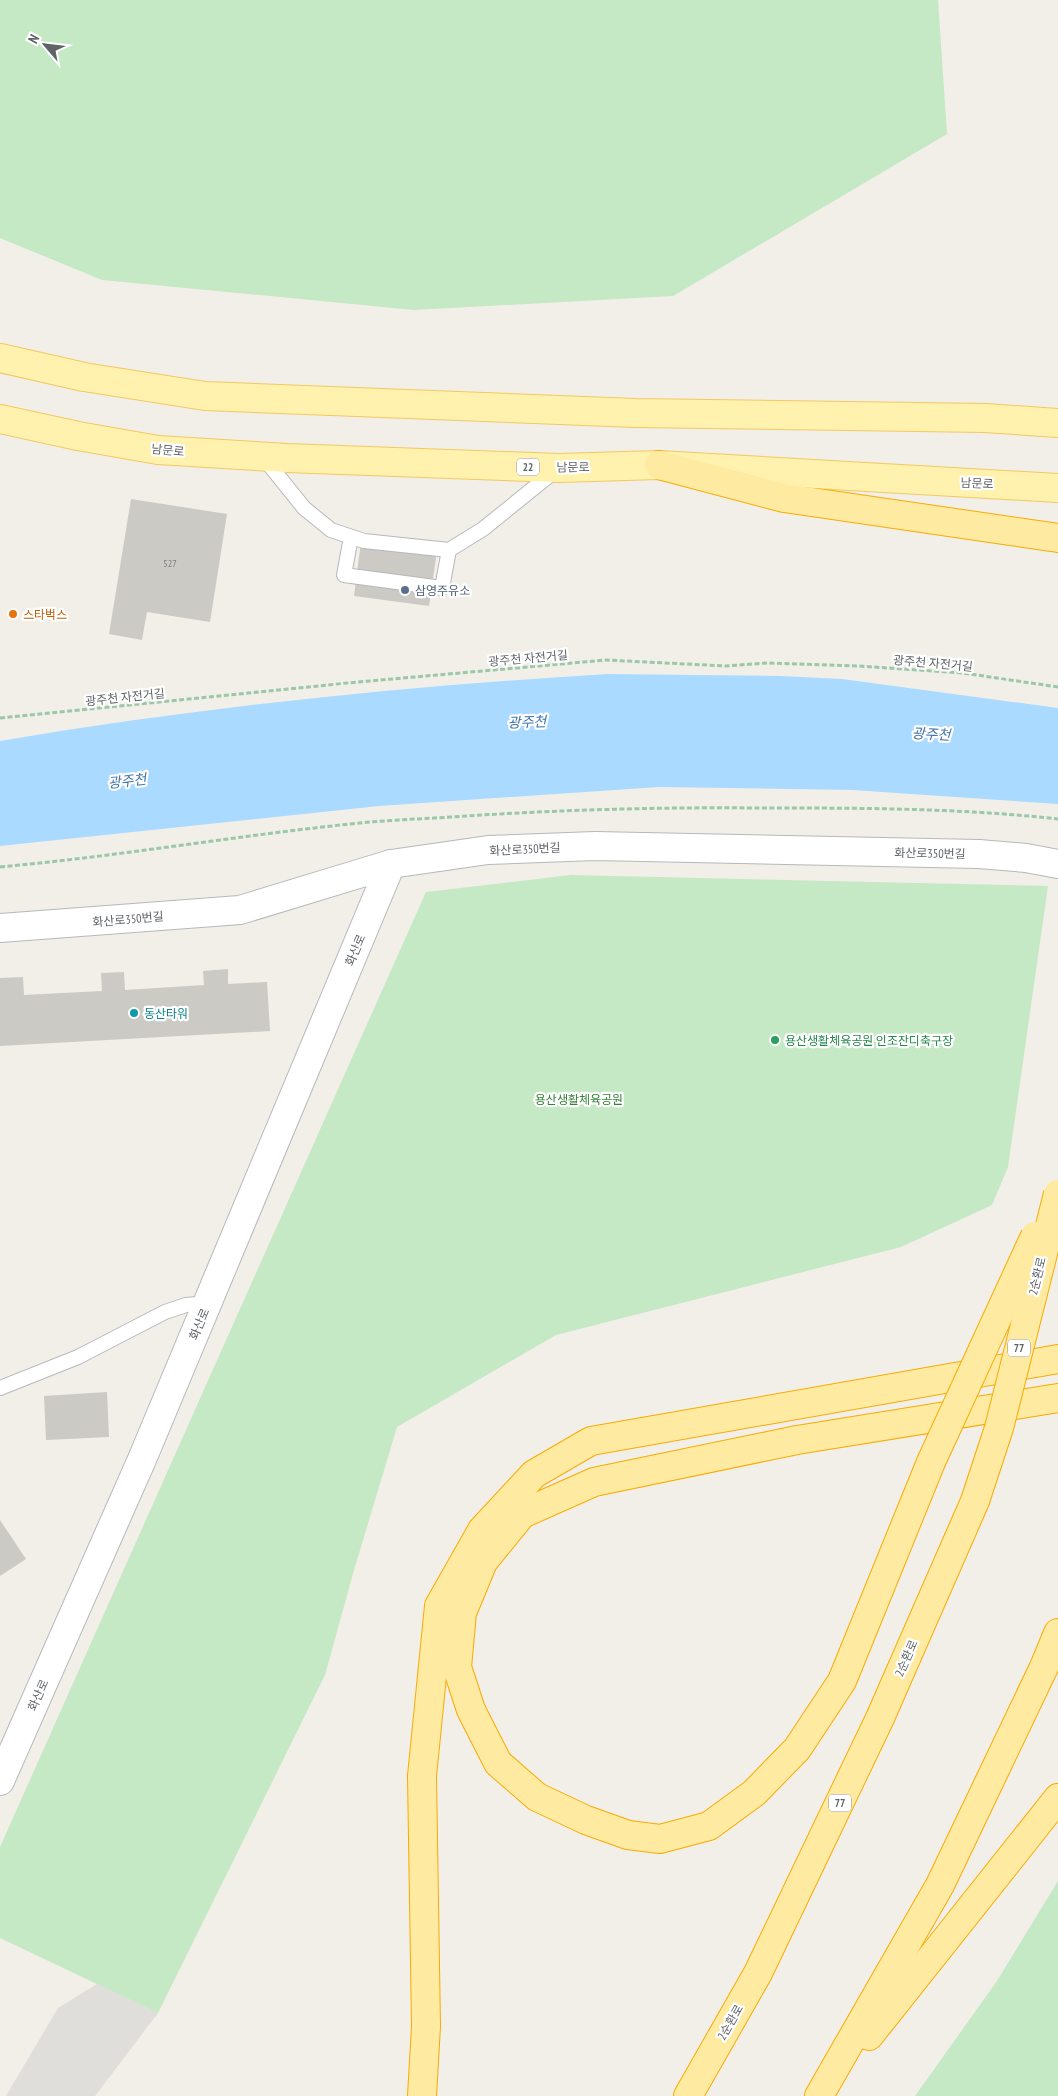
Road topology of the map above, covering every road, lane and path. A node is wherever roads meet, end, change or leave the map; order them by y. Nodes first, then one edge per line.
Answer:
1 (0, 358) edge
2 (0, 419) edge
3 (1058, 423) edge
4 (262, 457) junction
5 (659, 465) junction
6 (559, 468) junction
7 (1058, 488) edge
8 (351, 537) junction
9 (1058, 538) edge
10 (449, 550) junction
11 (1058, 688) edge
12 (0, 718) edge
13 (391, 864) junction
14 (1058, 864) edge
15 (0, 928) edge
16 (1058, 1184) edge
17 (1058, 1194) edge
18 (208, 1303) junction
19 (1058, 1359) edge
20 (0, 1388) edge
21 (1058, 1398) edge
22 (1058, 1633) edge
23 (0, 1781) edge
24 (1058, 1798) edge
25 (422, 2096) edge
26 (688, 2096) edge
27 (820, 2096) edge

1 - 3 main road
2 - 4 main road, 남문로 / 22
4 - 6 main road, 남문로 / 22
4 - 8 lane
5 - 6 main road, 남문로 / 22
5 - 7 main road, 남문로 / 22
5 - 9 highway
6 - 10 lane
8 - 10 lane
8 - 10 lane
11 - 12 path, 광주천 자전거길
13 - 14 street, 화산로350번길
13 - 15 street, 화산로350번길
13 - 18 street, 화산로
16 - 21 highway, bridge
17 - 26 highway, 2순환로 / 77, bridge
18 - 20 lane
18 - 23 street, 화산로
19 - 25 highway
22 - 27 highway
24 - 27 highway

